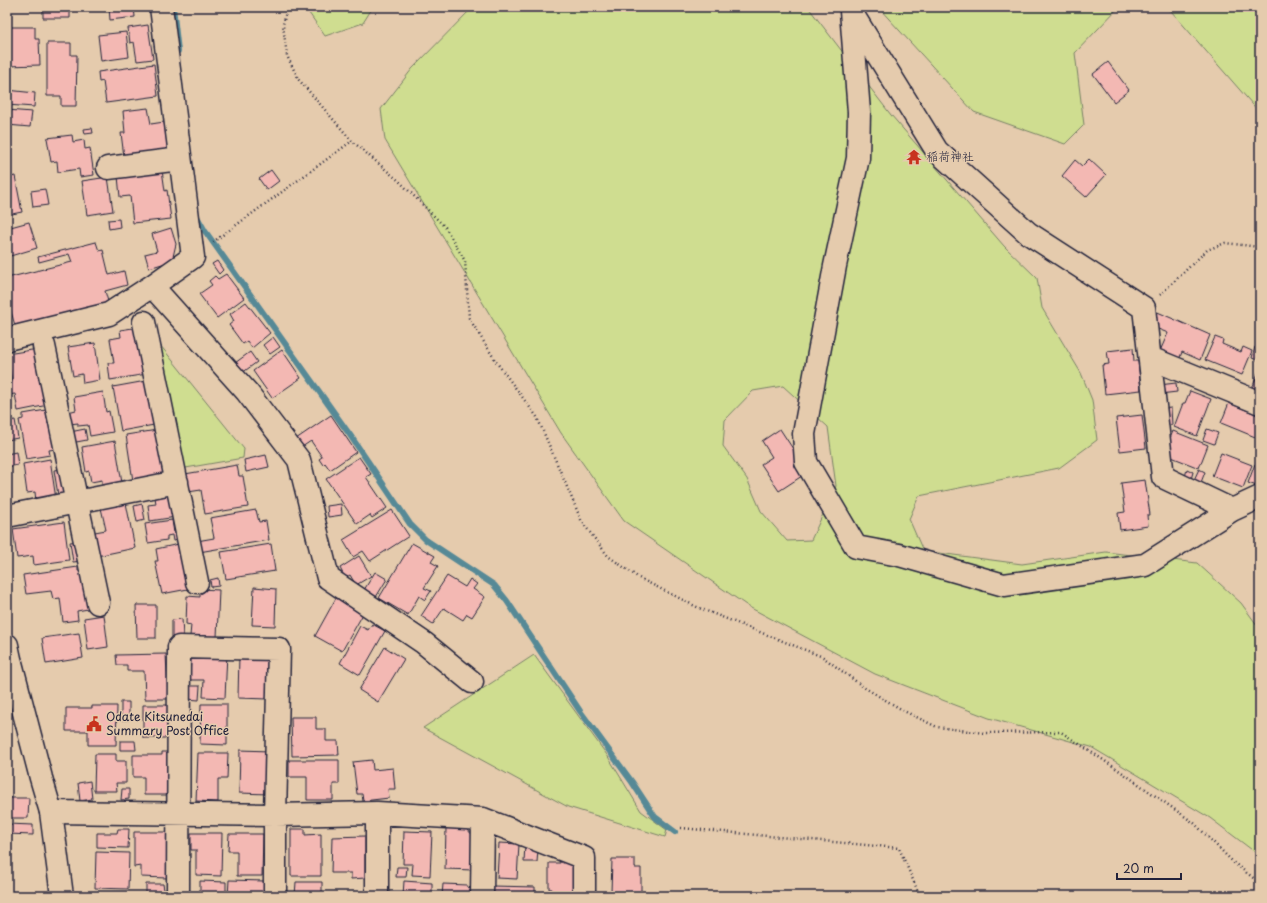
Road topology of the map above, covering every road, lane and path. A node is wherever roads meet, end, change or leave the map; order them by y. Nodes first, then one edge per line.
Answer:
1 (161, 7) edge
2 (286, 7) edge
3 (850, 9) edge
4 (352, 141) junction
5 (180, 159) junction
6 (108, 168) dead end
7 (217, 239) dead end
8 (1260, 247) edge
9 (152, 286) junction
10 (1144, 308) junction
11 (144, 322) dead end
12 (7, 339) edge
13 (44, 346) dead end
14 (1150, 358) junction
15 (1260, 403) edge
16 (177, 482) junction
17 (1260, 497) edge
18 (77, 502) junction
19 (1232, 510) junction
20 (7, 516) edge
21 (197, 582) dead end
22 (98, 603) dead end
23 (7, 644) edge
24 (472, 682) dead end
25 (51, 812) junction
26 (377, 813) junction
27 (178, 814) junction
28 (275, 815) junction
29 (482, 819) junction
30 (681, 828) dead end
31 (1260, 881) edge
32 (62, 896) edge
33 (178, 896) edge
34 (275, 896) edge
35 (377, 896) edge
36 (482, 896) edge
37 (584, 896) edge
38 (920, 896) edge

1 - 5 street
2 - 4 path
3 - 10 street
3 - 19 street
4 - 7 path
4 - 31 path
5 - 6 street
5 - 9 street
8 - 10 path
9 - 12 street
9 - 24 street
10 - 14 street
11 - 16 street
13 - 18 street
14 - 15 street
14 - 19 street
16 - 18 street
16 - 21 street
17 - 19 street
18 - 20 street
18 - 22 street
23 - 25 street
25 - 27 street
25 - 32 street
26 - 28 street
26 - 29 street
26 - 35 street
27 - 28 street
27 - 28 street
27 - 33 street
28 - 34 street
29 - 36 street
29 - 37 street
30 - 38 path

